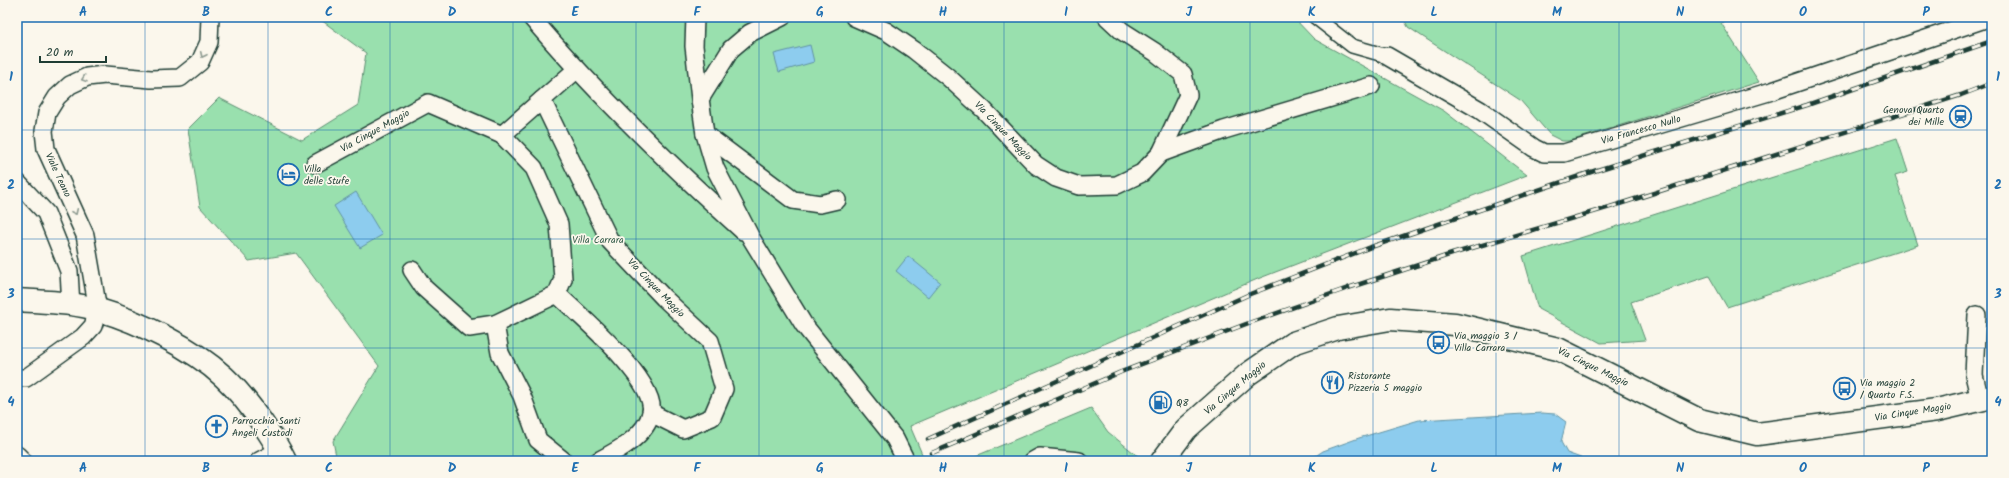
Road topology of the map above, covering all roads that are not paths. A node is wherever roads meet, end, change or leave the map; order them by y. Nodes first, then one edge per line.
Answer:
1 (210, 17) edge
2 (531, 17) edge
3 (695, 17) edge
4 (782, 17) edge
5 (854, 17) edge
6 (1107, 17) edge
7 (1315, 17) edge
8 (1991, 17) edge
9 (1387, 56) joint
10 (576, 70) junction
11 (1371, 86) dead end
12 (700, 99) junction
13 (542, 100) junction
14 (706, 134) junction
15 (502, 135) junction
16 (1161, 153) junction
17 (315, 164) dead end
18 (17, 182) edge
19 (837, 200) dead end
20 (751, 238) junction
21 (412, 270) dead end
22 (557, 294) junction
23 (17, 300) edge
24 (71, 306) junction
25 (98, 310) junction
26 (1977, 315) dead end
27 (495, 324) junction
28 (17, 378) edge
29 (1986, 399) edge
30 (651, 413) junction
31 (17, 455) edge
32 (282, 456) edge
33 (23, 461) edge
34 (259, 461) edge
35 (564, 461) edge
36 (598, 461) edge
37 (906, 461) edge
38 (1033, 461) edge
39 (1079, 461) edge
40 (1162, 461) edge

1 -> 25 street, Viale Teano
2 - 10 street
3 - 12 street
4 - 12 street
5 - 16 street, Via Cinque Maggio
6 - 16 street, Via Cinque Maggio
7 - 9 street, Via Francesco Nullo
8 - 9 street, Via Francesco Nullo
10 - 13 street
10 - 20 street
11 - 16 street, Via Cinque Maggio
12 - 14 street
13 - 15 street
13 - 30 street, Via Cinque Maggio
14 - 19 street
14 - 20 street
15 - 17 street, Via Cinque Maggio
15 - 22 street, Via Cinque Maggio
18 - 24 street
20 - 37 street
21 - 27 street
22 - 27 street
22 - 30 street
23 - 24 main road
24 - 25 main road
25 - 28 street
25 - 32 main road
26 - 29 street
27 - 35 street
29 - 40 main road, Via Cinque Maggio
30 - 36 street
31 - 33 street
32 - 34 street
38 - 39 street

